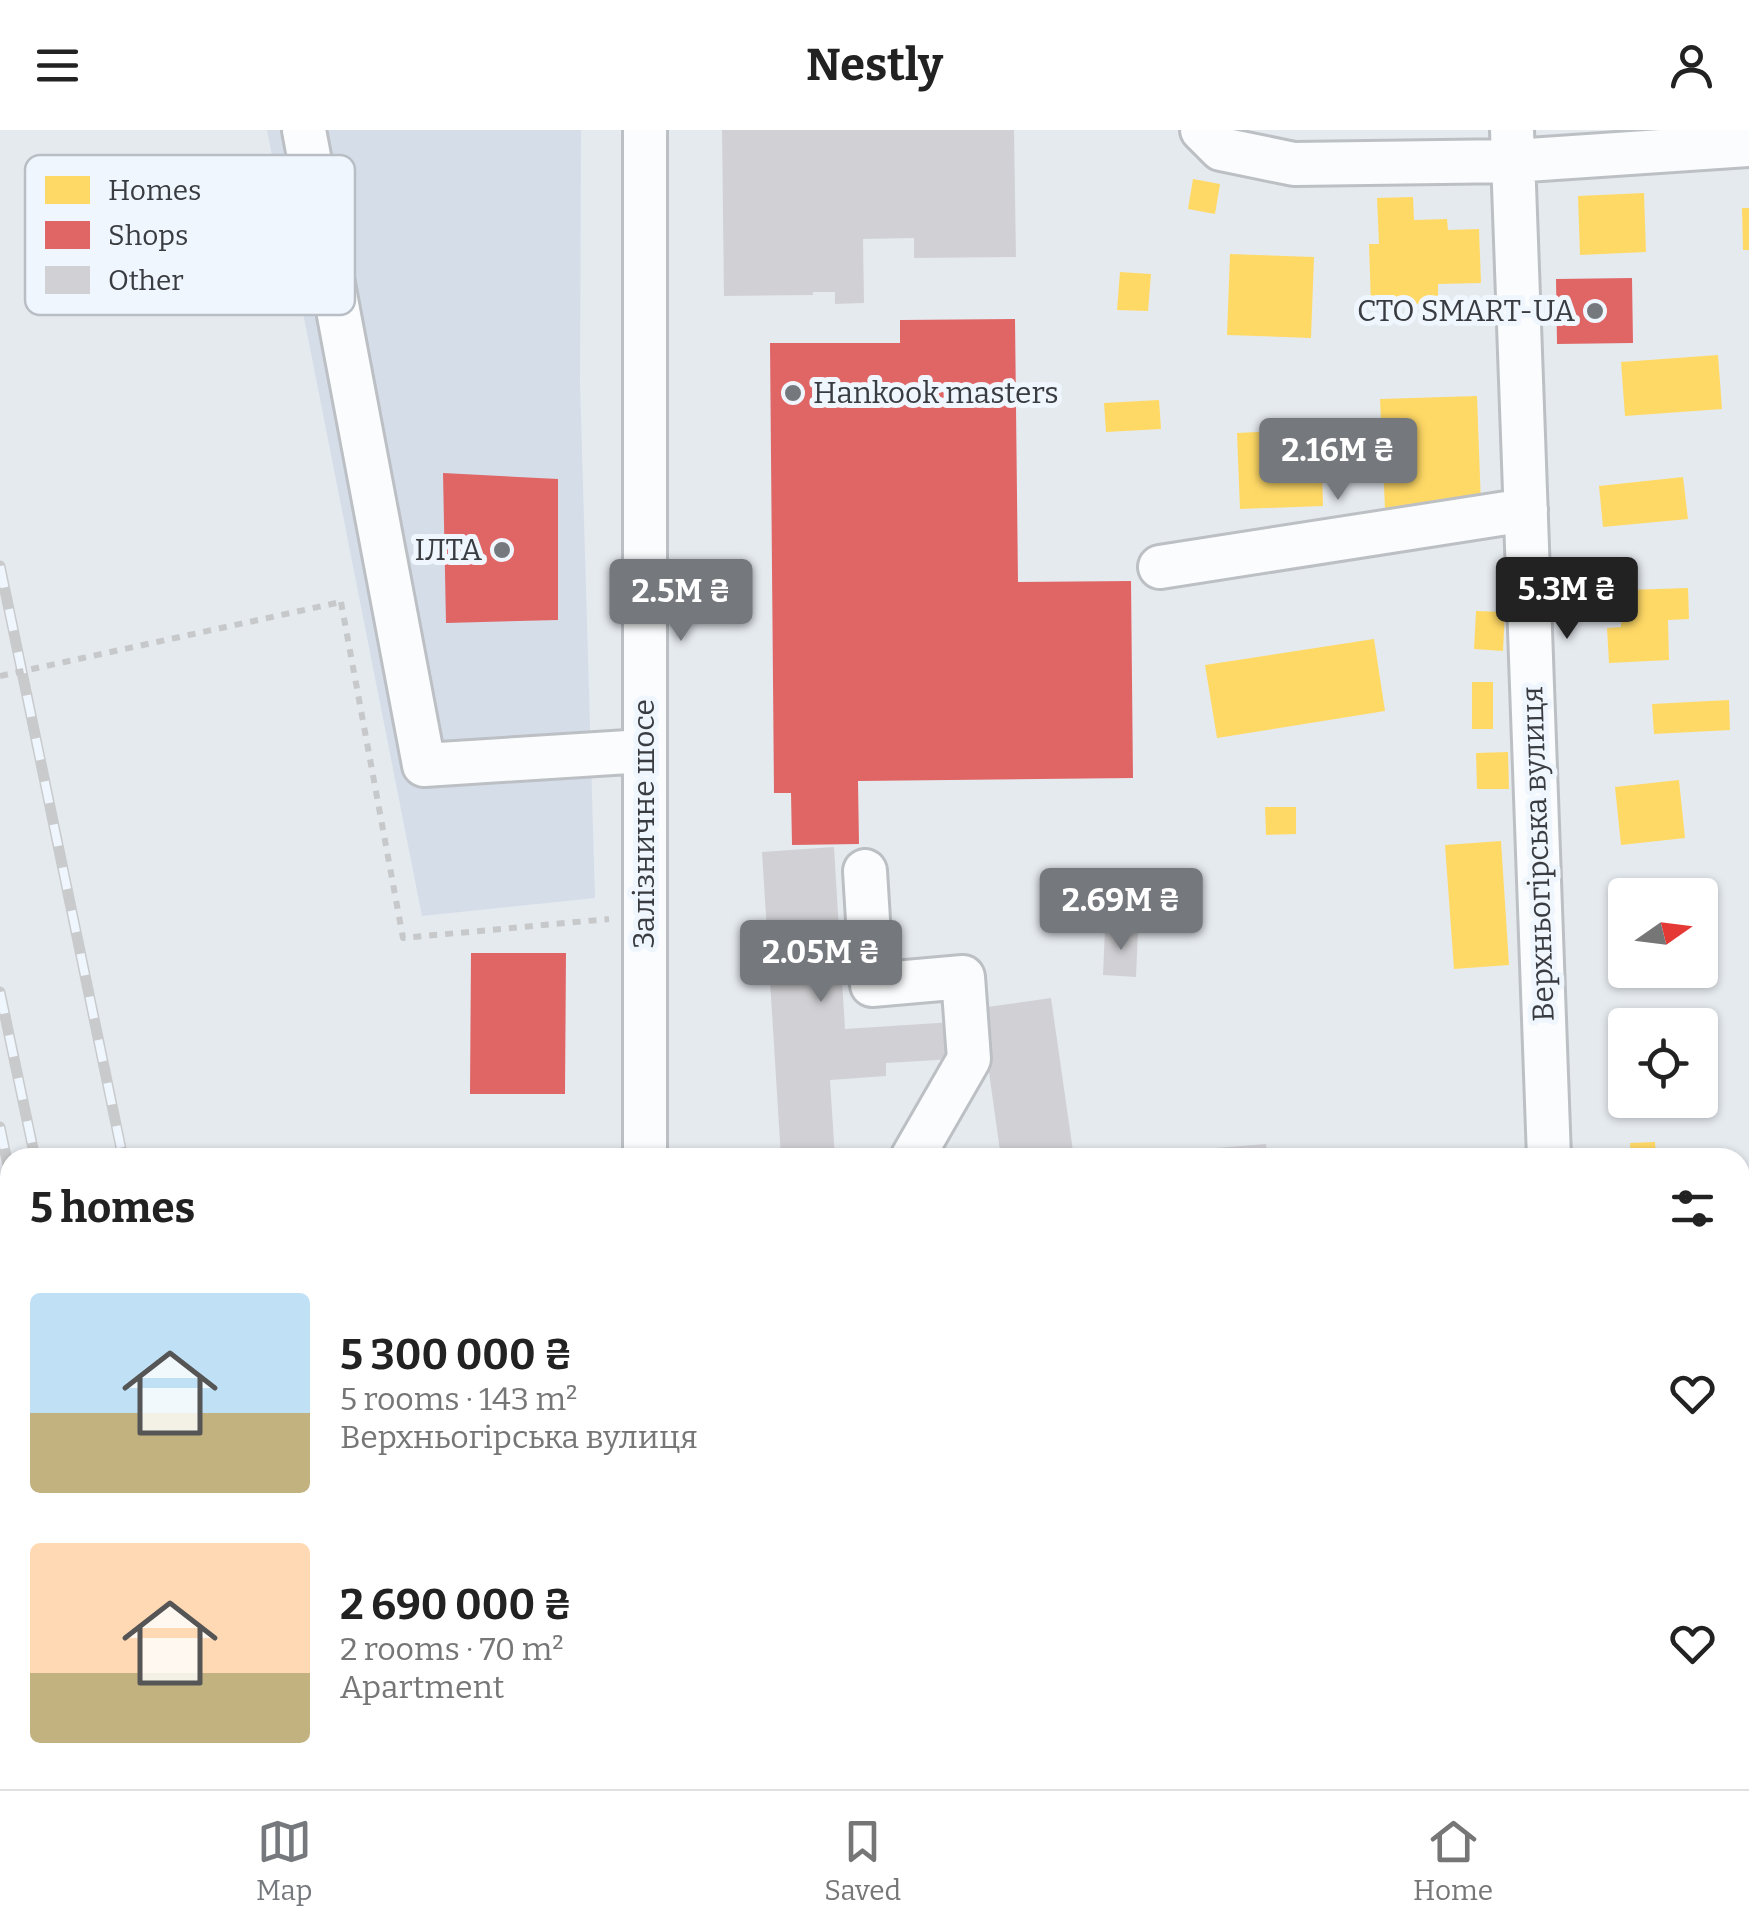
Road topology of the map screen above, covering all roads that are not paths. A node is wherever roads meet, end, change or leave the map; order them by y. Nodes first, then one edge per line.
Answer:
1 (304, 130) edge
2 (645, 130) edge
3 (1202, 130) edge
4 (1749, 144) edge
5 (1513, 146) edge
6 (309, 155) edge
7 (339, 315) edge
8 (1526, 510) junction
9 (1160, 567) dead end
10 (644, 752) junction
11 (865, 871) dead end
12 (645, 1148) edge
13 (918, 1148) edge
14 (1549, 1148) edge

1 - 6 street
2 - 10 street, Залізничне шосе
3 - 5 street
4 - 5 street
5 - 8 street, Верхньогірська вулиця
7 - 10 street
8 - 9 street
8 - 14 street, Верхньогірська вулиця
10 - 12 street, Залізничне шосе
11 - 13 street

